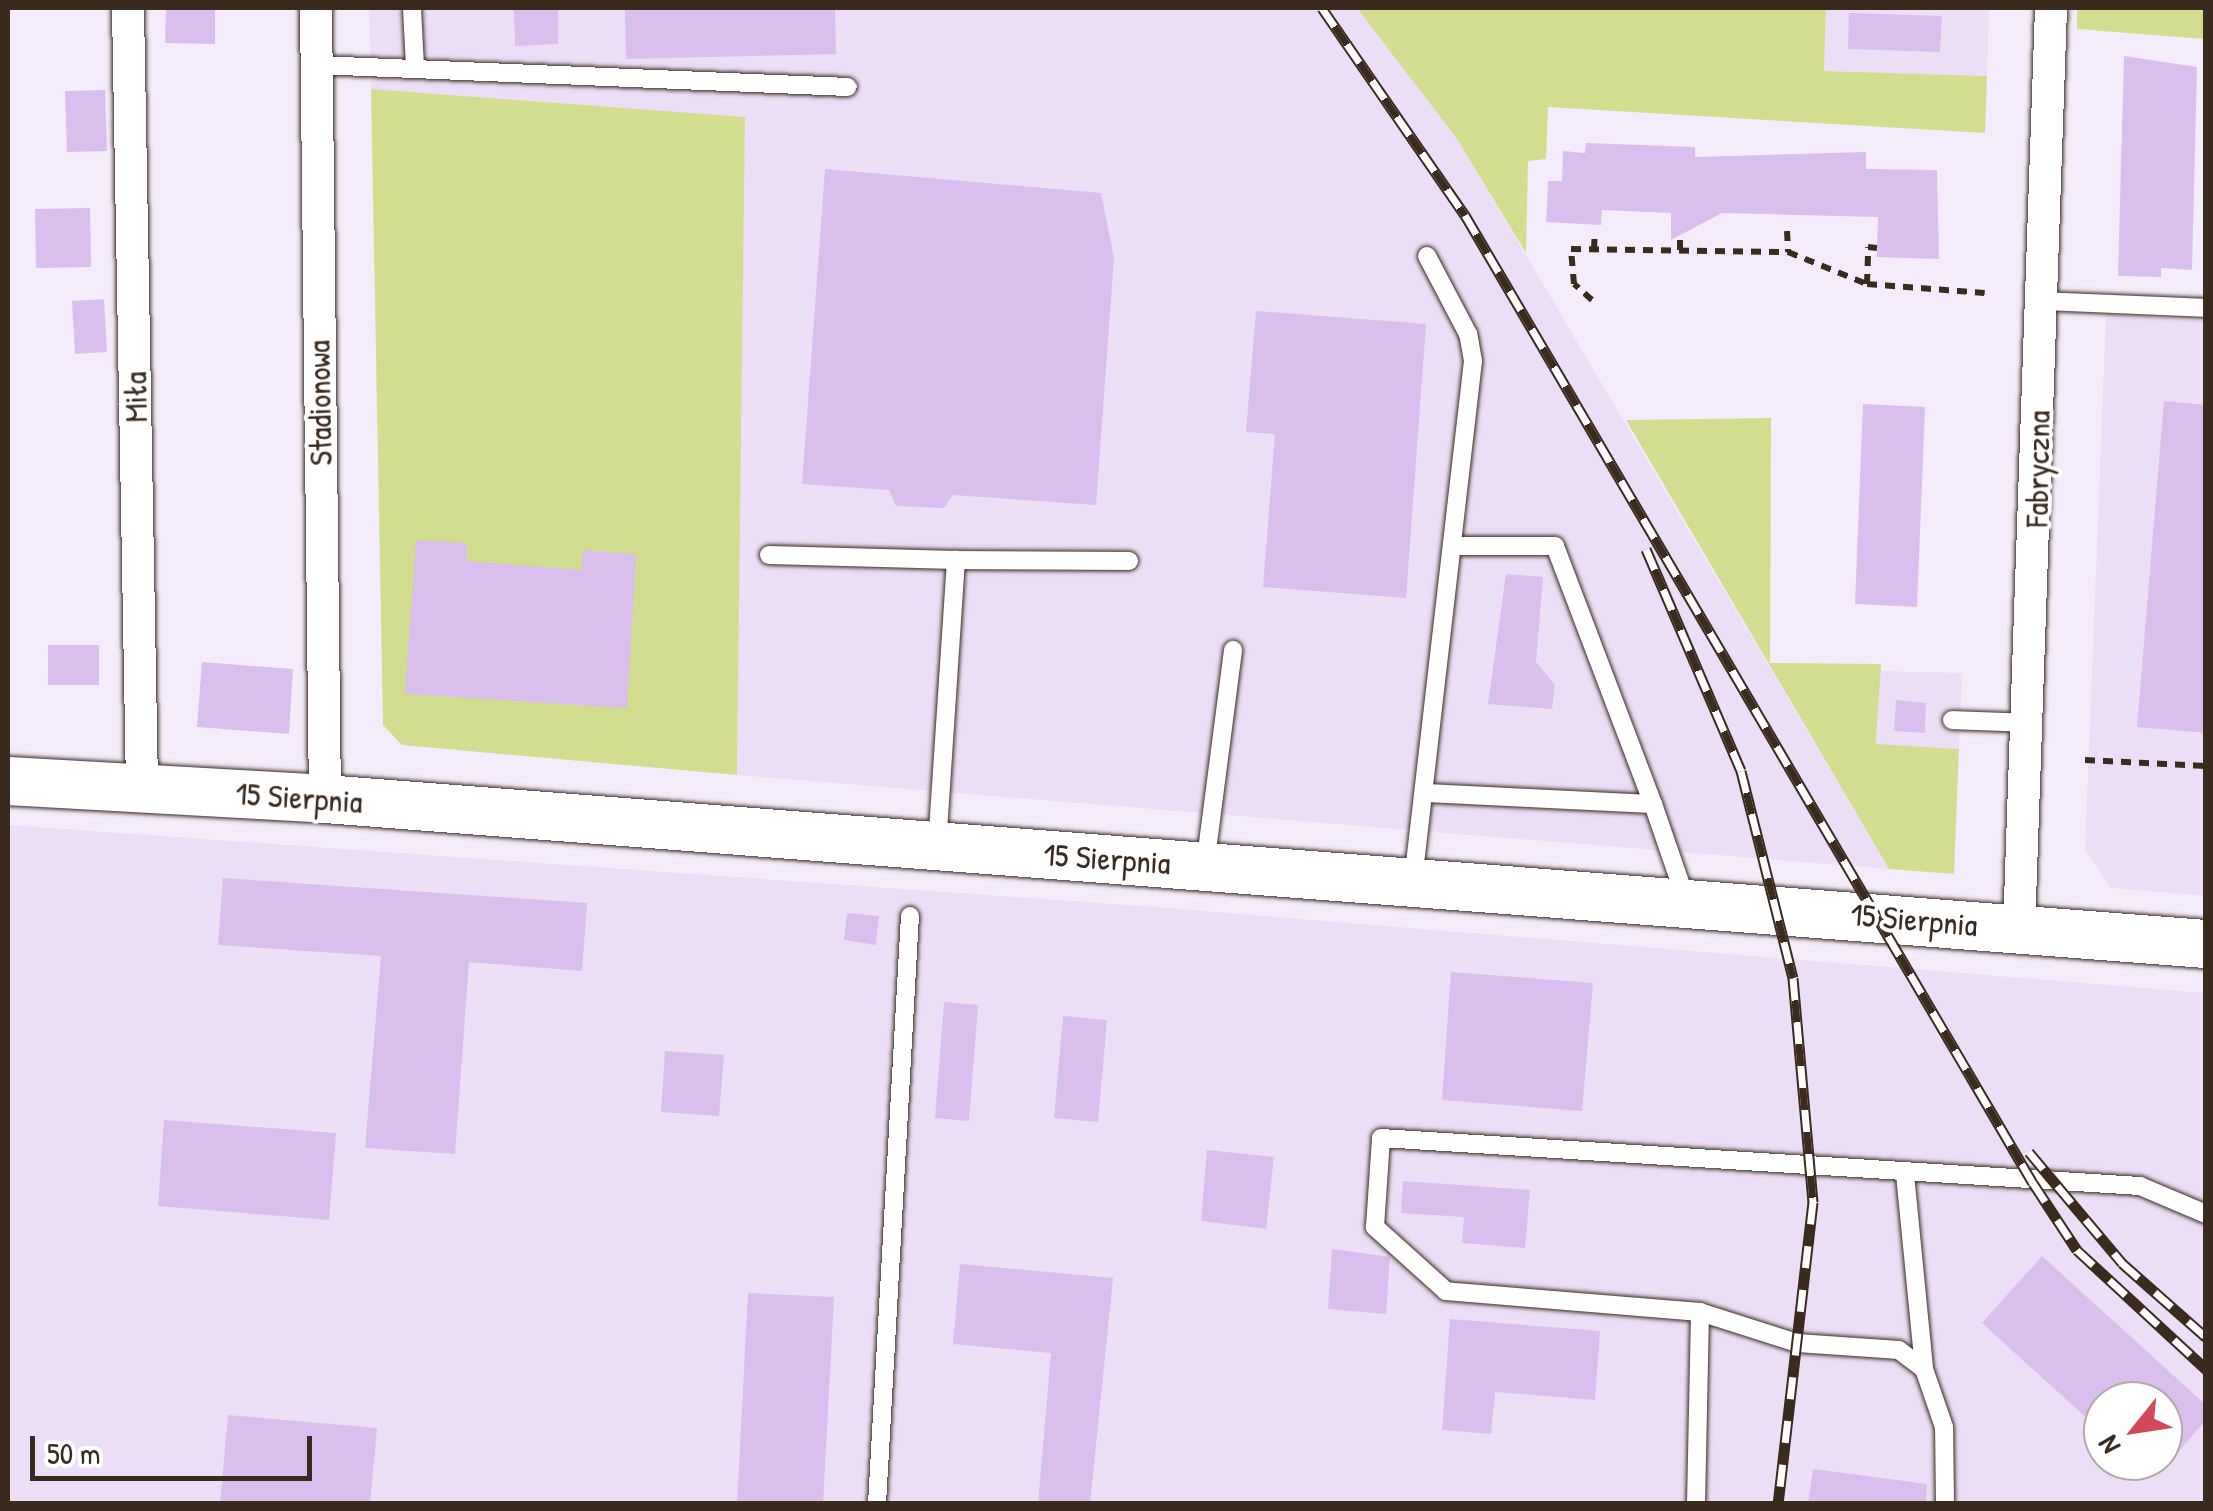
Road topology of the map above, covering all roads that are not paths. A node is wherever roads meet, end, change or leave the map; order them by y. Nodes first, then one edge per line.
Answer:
1 (128, 8) edge
2 (316, 8) edge
3 (412, 8) edge
4 (2051, 8) edge
5 (317, 66) junction
6 (415, 68) junction
7 (848, 87) dead end
8 (1428, 256) dead end
9 (2042, 301) junction
10 (2206, 308) edge
11 (1454, 546) junction
12 (769, 556) dead end
13 (956, 560) junction
14 (1129, 561) dead end
15 (1233, 650) dead end
16 (1952, 720) dead end
17 (2031, 723) junction
18 (8, 782) edge
19 (142, 786) junction
20 (1425, 793) junction
21 (325, 799) junction
22 (1652, 804) junction
23 (937, 846) junction
24 (1204, 867) junction
25 (1414, 881) junction
26 (1687, 904) junction
27 (910, 916) dead end
28 (2018, 930) junction
29 (2206, 944) edge
30 (1905, 1174) junction
31 (2206, 1214) edge
32 (1700, 1312) junction
33 (1924, 1368) junction
34 (878, 1504) edge
35 (1696, 1504) edge
36 (1945, 1504) edge

1 - 19 street, Miła
2 - 5 street, Stadionowa
3 - 6 lane
4 - 9 street, Fabryczna
5 - 6 lane
5 - 21 street, Stadionowa
6 - 7 lane
8 - 11 lane
9 - 10 lane
9 - 17 street, Fabryczna
11 - 20 lane
11 - 22 lane
12 - 13 lane
13 - 14 lane
13 - 23 lane
15 - 24 lane
16 - 17 lane
17 - 28 street, Fabryczna
18 - 19 main road, 15 Sierpnia
19 - 21 main road, 15 Sierpnia
20 - 22 lane
20 - 25 lane
21 - 23 main road, 15 Sierpnia
22 - 26 lane
23 - 24 main road, 15 Sierpnia
24 - 25 main road, 15 Sierpnia
25 - 26 main road, 15 Sierpnia
26 - 28 main road, 15 Sierpnia
27 - 34 lane
28 - 29 main road, 15 Sierpnia
30 - 31 lane
30 - 32 lane
30 - 33 lane
32 - 33 lane
32 - 35 lane
33 - 36 lane

